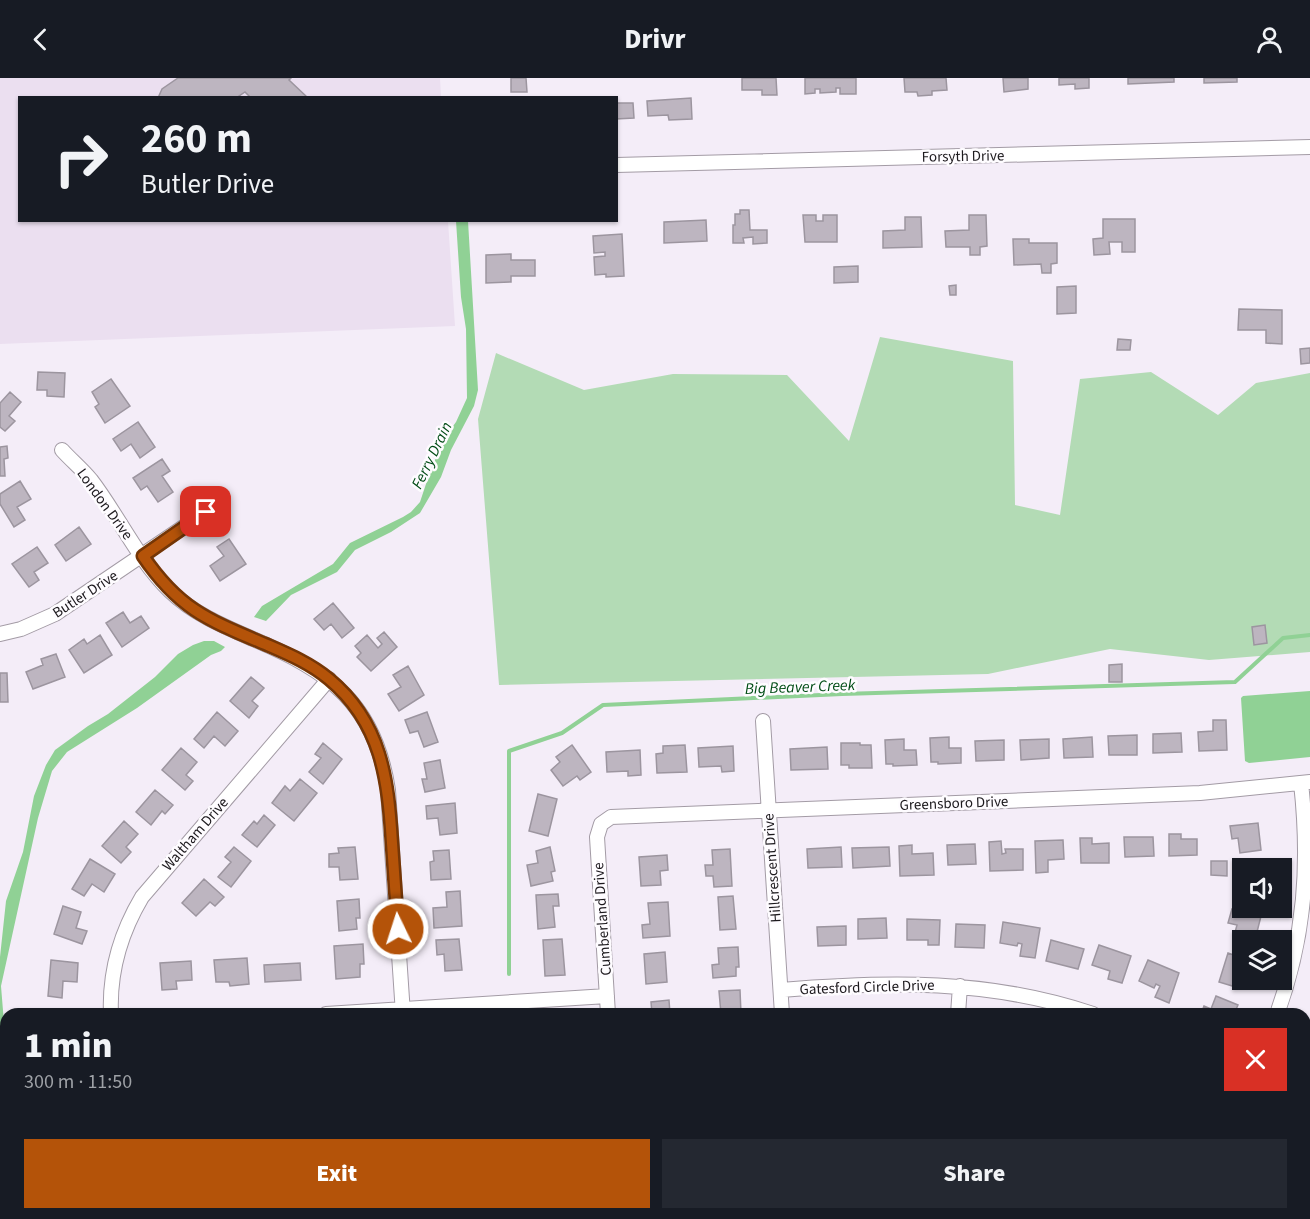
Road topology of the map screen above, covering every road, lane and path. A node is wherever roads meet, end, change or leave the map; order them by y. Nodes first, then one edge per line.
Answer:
1 (1310, 147) edge
2 (618, 165) edge
3 (62, 450) dead end
4 (222, 501) dead end
5 (143, 556) junction
6 (0, 633) edge
7 (329, 679) junction
8 (763, 722) dead end
9 (1305, 782) edge
10 (768, 810) junction
11 (601, 824) joint
12 (1306, 916) edge
13 (960, 986) junction
14 (781, 990) junction
15 (607, 996) junction
16 (111, 1008) edge
17 (403, 1008) edge
18 (454, 1008) edge
19 (608, 1008) edge
20 (782, 1008) edge
21 (958, 1008) edge
22 (1071, 1008) edge
23 (1279, 1008) edge

1 - 2 street, Forsyth Drive
3 - 5 street, London Drive
4 - 5 street, Butler Drive
5 - 6 street, Butler Drive
5 - 7 street, London Drive
7 - 16 street, Waltham Drive
7 - 17 street, London Drive
8 - 10 street, Hillcrescent Drive
9 - 10 street, Greensboro Drive
9 - 12 street
10 - 11 street, Greensboro Drive
10 - 14 street, Hillcrescent Drive
11 - 15 street, Cumberland Drive
12 - 23 street
13 - 14 street, Gatesford Circle Drive
13 - 21 street
13 - 22 street, Gatesford Circle Drive
14 - 20 street, Hillcrescent Drive
15 - 18 street
15 - 19 street, Cumberland Drive

